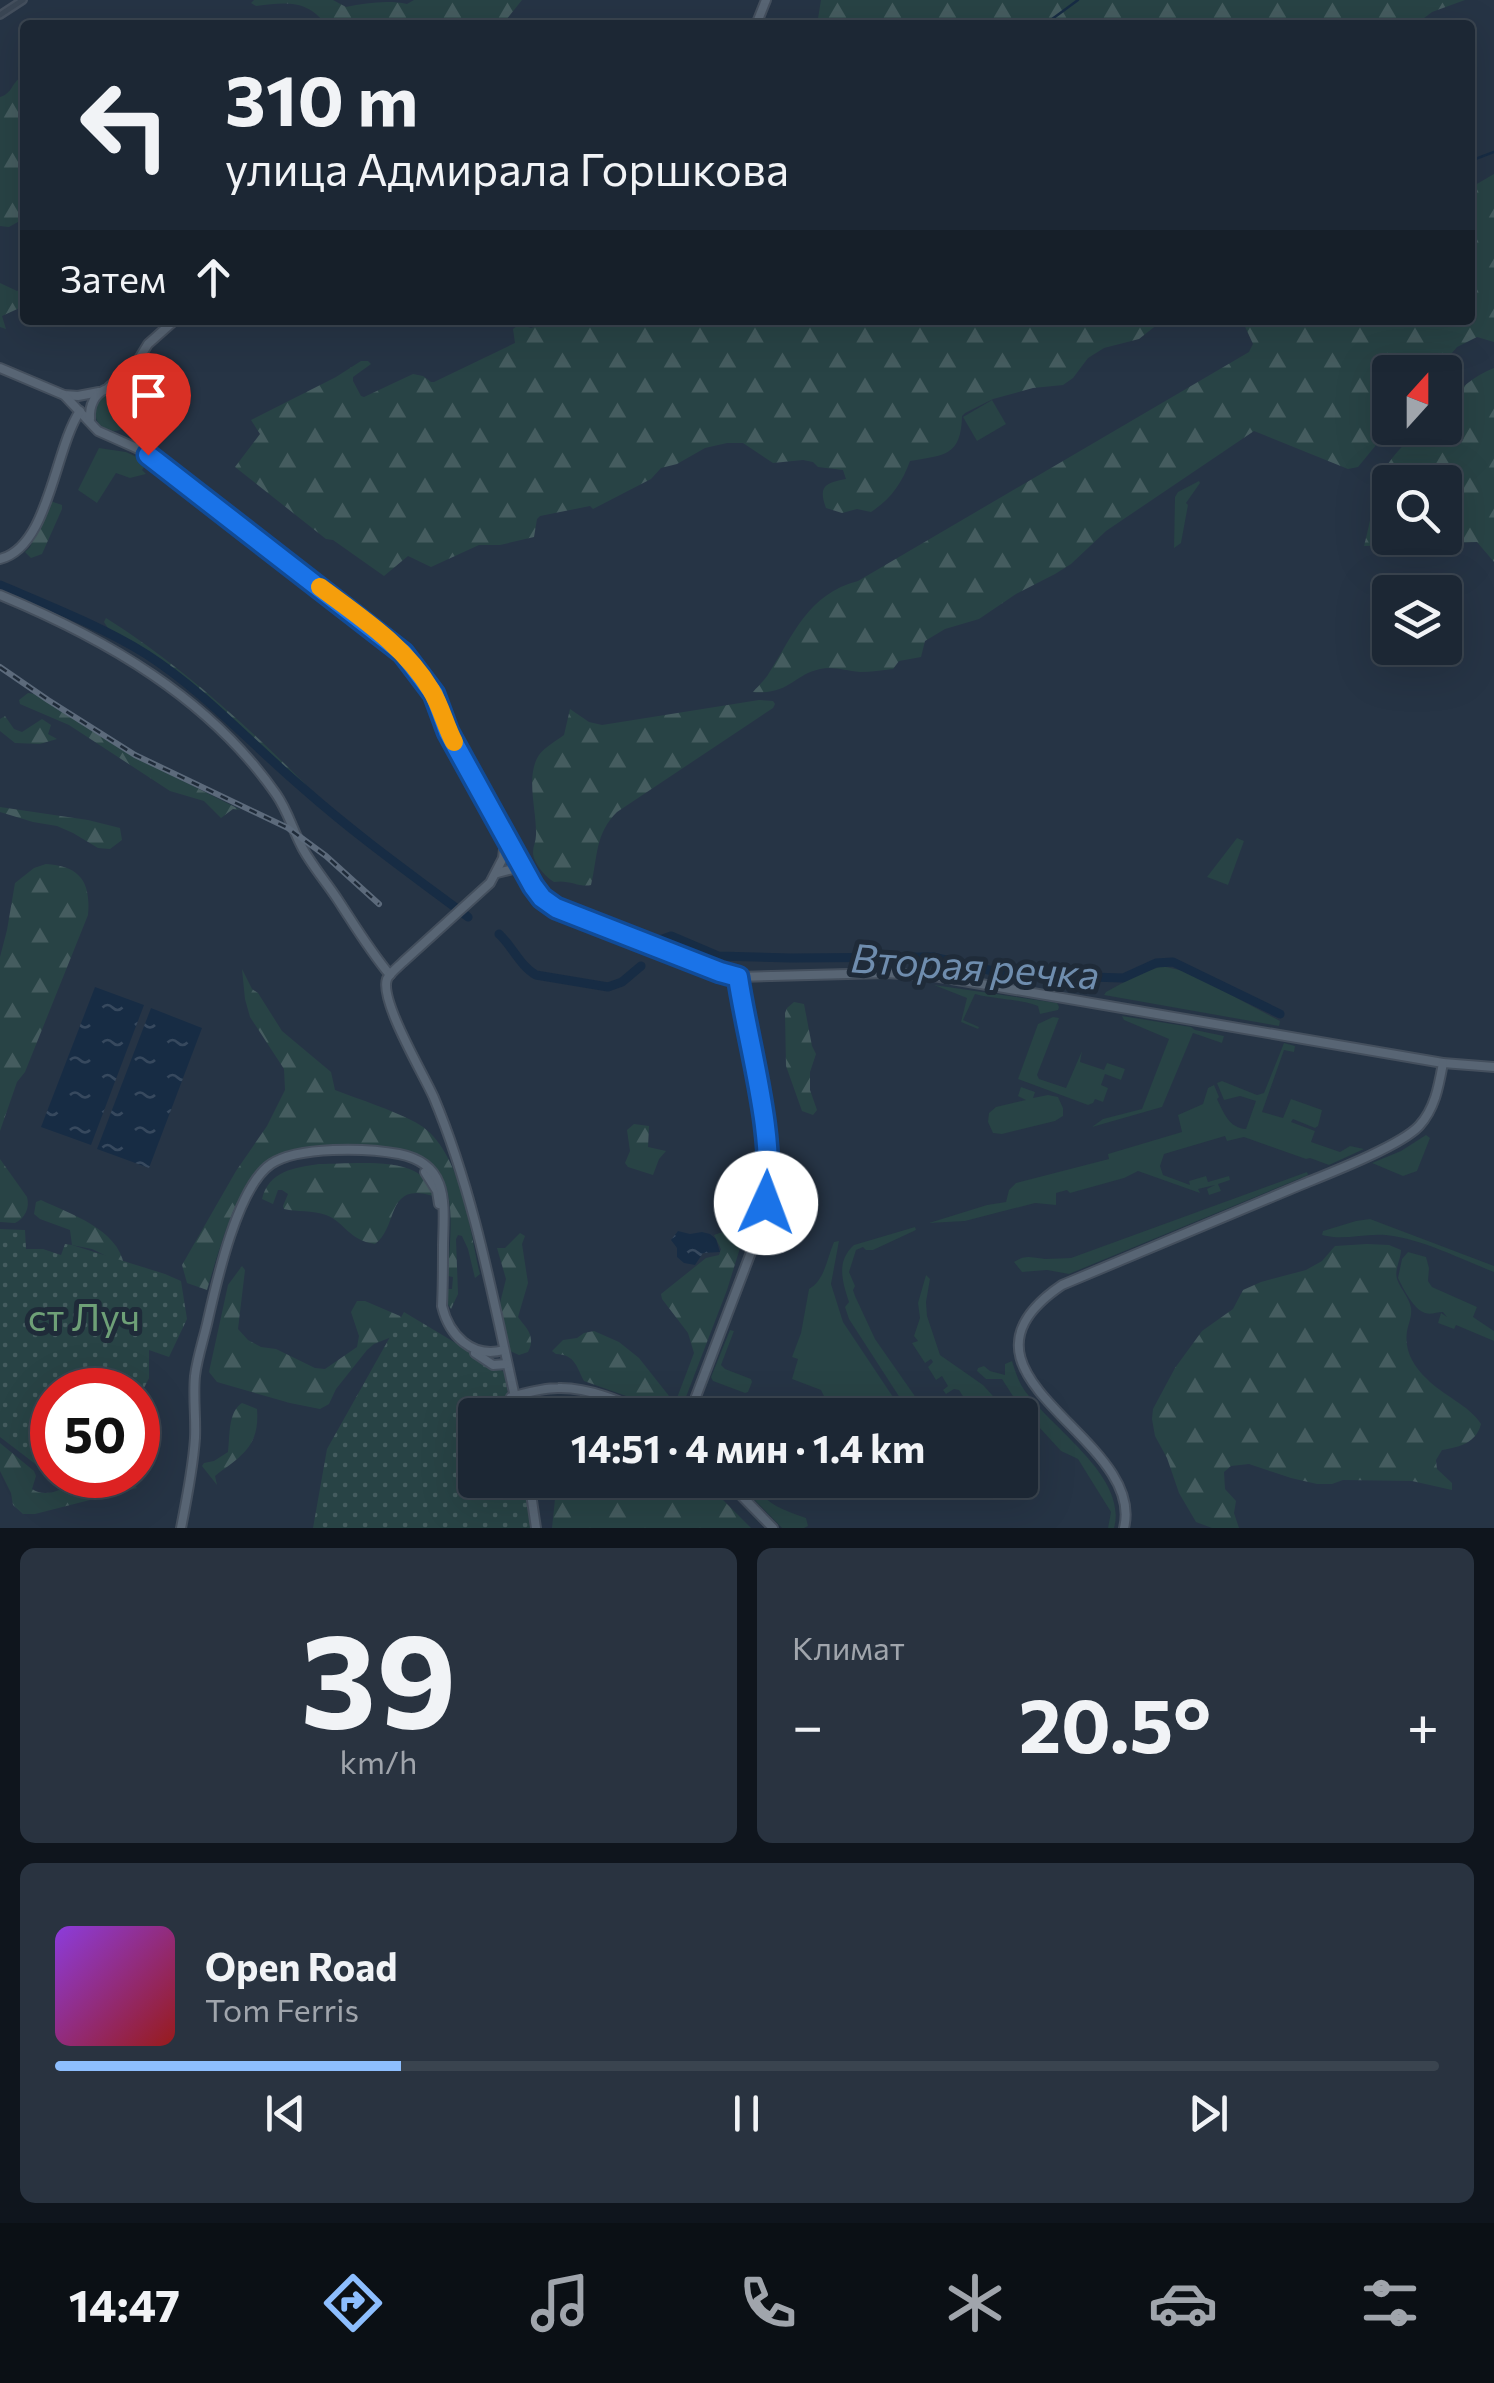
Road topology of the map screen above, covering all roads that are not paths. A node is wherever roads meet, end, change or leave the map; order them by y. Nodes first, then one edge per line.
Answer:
1 (23, 0) edge
2 (0, 16) edge
3 (169, 325) edge
4 (0, 368) edge
5 (134, 368) junction
6 (109, 388) junction
7 (99, 392) junction
8 (64, 395) junction
9 (136, 400) junction
10 (80, 411) junction
11 (137, 422) junction
12 (92, 423) junction
13 (116, 437) junction
14 (143, 451) junction
15 (0, 559) edge
16 (0, 595) edge
17 (505, 836) junction
18 (497, 873) junction
19 (528, 875) junction
20 (389, 974) junction
21 (738, 977) junction
22 (1443, 1063) junction
23 (1494, 1067) edge
24 (502, 1351) junction
25 (505, 1365) junction
26 (512, 1396) joint
27 (608, 1398) edge
28 (695, 1398) edge
29 (534, 1498) edge
30 (744, 1498) edge
31 (182, 1528) edge
32 (538, 1528) edge
33 (773, 1528) edge
34 (1124, 1528) edge

1 - 2 street
3 - 5 main road
4 - 8 main road
5 - 6 main road
5 - 9 main road
6 - 7 main road
6 - 9 main road
7 - 8 main road
7 - 12 main road
8 - 10 main road
9 - 11 main road
10 - 12 main road
10 - 15 main road
11 - 13 main road
11 - 14 main road
12 - 13 main road
13 - 14 main road
14 - 17 main road
16 - 20 main road
17 - 18 main road
17 - 19 main road
18 - 19 main road
18 - 20 main road
19 - 21 main road
20 - 24 main road
21 - 22 main road
21 - 28 main road
22 - 23 main road
22 - 34 main road
24 - 25 main road
24 - 31 main road
25 - 26 main road
25 - 31 main road
26 - 27 main road
29 - 32 main road
30 - 33 main road

